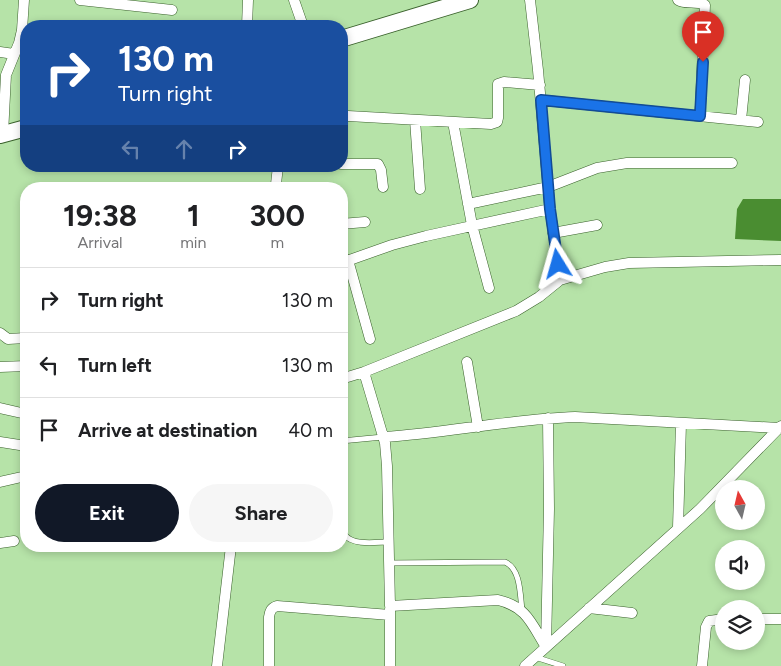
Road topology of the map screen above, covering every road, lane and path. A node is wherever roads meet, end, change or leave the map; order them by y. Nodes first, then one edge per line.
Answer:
1 (24, 0) edge
2 (80, 0) edge
3 (248, 0) edge
4 (294, 0) edge
5 (470, 0) edge
6 (530, 0) edge
7 (678, 0) edge
8 (172, 10) dead end
9 (23, 20) edge
10 (247, 20) edge
11 (301, 20) edge
12 (20, 36) edge
13 (348, 37) edge
14 (0, 52) edge
15 (14, 54) junction
16 (3, 79) edge
17 (745, 80) dead end
18 (540, 84) junction
19 (541, 100) junction
20 (348, 116) dead end
21 (700, 116) junction
22 (415, 120) junction
23 (741, 120) junction
24 (453, 122) junction
25 (758, 122) dead end
26 (20, 130) edge
27 (1, 135) edge
28 (732, 162) dead end
29 (348, 164) edge
30 (383, 187) dead end
31 (548, 187) junction
32 (420, 189) dead end
33 (468, 204) junction
34 (550, 209) junction
35 (365, 222) dead end
36 (348, 223) edge
37 (597, 224) dead end
38 (472, 225) junction
39 (553, 233) junction
40 (348, 260) edge
41 (781, 260) edge
42 (348, 270) edge
43 (560, 280) junction
44 (489, 288) dead end
45 (0, 333) edge
46 (20, 338) edge
47 (370, 339) dead end
48 (467, 362) dead end
49 (20, 366) edge
50 (0, 367) edge
51 (364, 372) junction
52 (348, 377) edge
53 (0, 408) edge
54 (20, 413) edge
55 (548, 418) junction
56 (681, 423) junction
57 (478, 427) junction
58 (780, 427) edge
59 (384, 437) junction
60 (348, 440) edge
61 (0, 442) edge
62 (20, 445) edge
63 (20, 477) edge
64 (0, 482) edge
65 (678, 528) junction
66 (348, 538) edge
67 (14, 541) dead end
68 (388, 542) junction
69 (0, 543) edge
70 (229, 552) edge
71 (389, 563) junction
72 (589, 608) junction
73 (390, 610) junction
74 (522, 610) junction
75 (632, 613) dead end
76 (765, 619) edge
77 (781, 619) edge
78 (715, 620) edge
79 (546, 647) junction
80 (535, 657) junction
81 (217, 666) edge
82 (270, 666) edge
83 (390, 666) edge
84 (524, 666) edge
85 (563, 666) edge
86 (702, 666) edge

1 - 9 street
2 - 8 street
3 - 10 street
4 - 11 street
5 - 13 main road
6 - 18 street
7 - 21 street
12 - 15 street
14 - 15 street
15 - 16 street
16 - 27 street
17 - 23 street
18 - 19 street
18 - 24 street
19 - 21 street
19 - 31 street
20 - 22 street
21 - 23 street
22 - 24 street
22 - 32 street
23 - 25 street
24 - 33 street
26 - 27 main road
28 - 31 street
29 - 30 street
31 - 33 street
31 - 34 street
33 - 38 street
34 - 38 street
34 - 39 street
35 - 36 street
37 - 39 street
38 - 40 street
38 - 44 street
39 - 43 street
41 - 43 street
42 - 47 street
43 - 51 street
45 - 46 street
48 - 57 street
49 - 50 street
51 - 52 street
51 - 59 street
53 - 54 street
55 - 56 street
55 - 57 street
55 - 79 street
56 - 58 street
56 - 65 street
57 - 59 street
58 - 65 street
59 - 60 lane
59 - 68 street
61 - 62 street
63 - 64 street
65 - 72 street
66 - 68 lane
67 - 69 street
68 - 71 street
70 - 81 street
71 - 73 street
71 - 74 lane
72 - 75 street
72 - 79 street
73 - 74 street
73 - 82 street
73 - 83 street
74 - 79 street
76 - 77 street
78 - 86 street
79 - 80 street
80 - 84 street
80 - 85 lane

